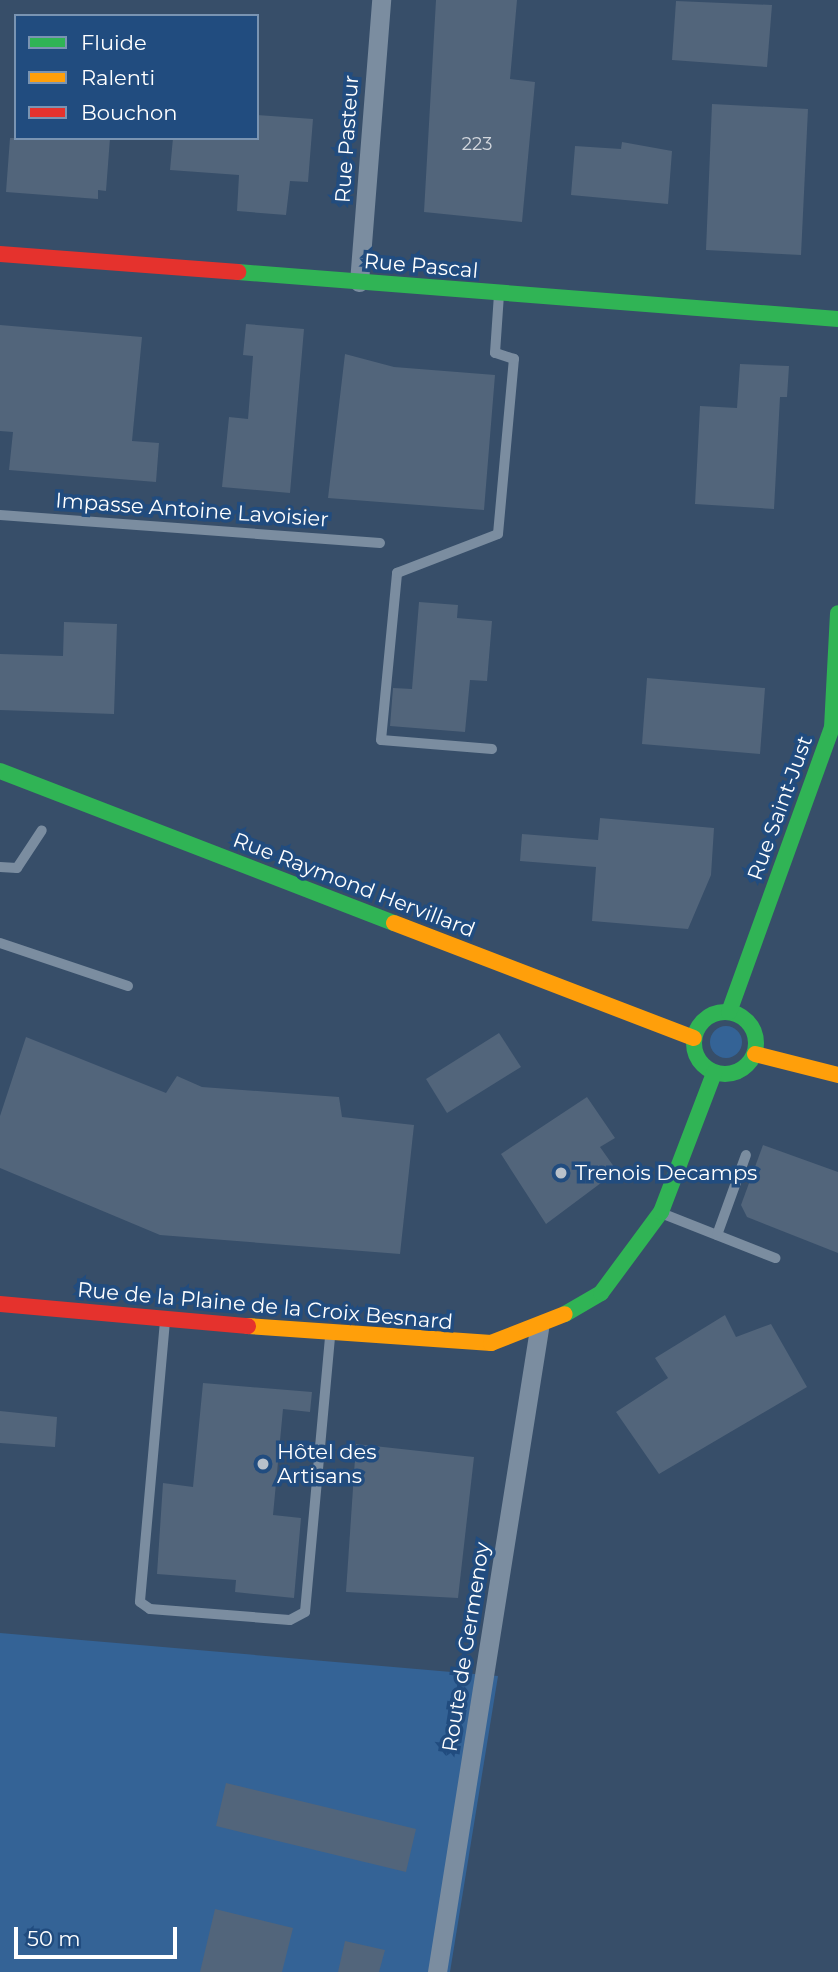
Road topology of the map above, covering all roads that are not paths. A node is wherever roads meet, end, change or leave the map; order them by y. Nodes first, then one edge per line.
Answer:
1 (380, 0) edge
2 (0, 254) edge
3 (359, 282) junction
4 (499, 294) junction
5 (838, 318) edge
6 (0, 515) edge
7 (380, 543) dead end
8 (838, 613) edge
9 (835, 729) edge
10 (492, 749) dead end
11 (0, 771) edge
12 (42, 831) dead end
13 (0, 867) edge
14 (0, 943) edge
15 (128, 986) dead end
16 (730, 1012) junction
17 (694, 1038) junction
18 (755, 1054) junction
19 (713, 1073) junction
20 (838, 1075) edge
21 (746, 1155) dead end
22 (661, 1212) junction
23 (717, 1235) junction
24 (775, 1258) dead end
25 (0, 1304) edge
26 (165, 1320) junction
27 (539, 1329) junction
28 (330, 1335) junction
29 (437, 1972) edge

1 - 3 street, Rue Pasteur
2 - 3 street, Rue Pascal
3 - 4 street, Rue Pascal
4 - 5 street, Rue Pascal
4 - 10 lane
6 - 7 lane, Impasse Antoine Lavoisier
8 - 9 street, Rue Saint-Just
9 - 16 street, Rue Saint-Just
11 - 17 street, Rue Raymond Hervillard
12 - 13 lane
14 - 15 lane
16 - 17 street
16 - 18 street
17 - 19 street
18 - 19 street
18 - 20 street
19 - 22 street, Rue de la Plaine de la Croix Besnard
21 - 23 lane
22 - 23 lane
22 - 27 street, Rue de la Plaine de la Croix Besnard
23 - 24 lane
25 - 26 street, Rue de la Plaine de la Croix Besnard
26 - 28 street, Rue de la Plaine de la Croix Besnard
26 - 28 lane
27 - 28 street, Rue de la Plaine de la Croix Besnard
27 - 29 street, Route de Germenoy

